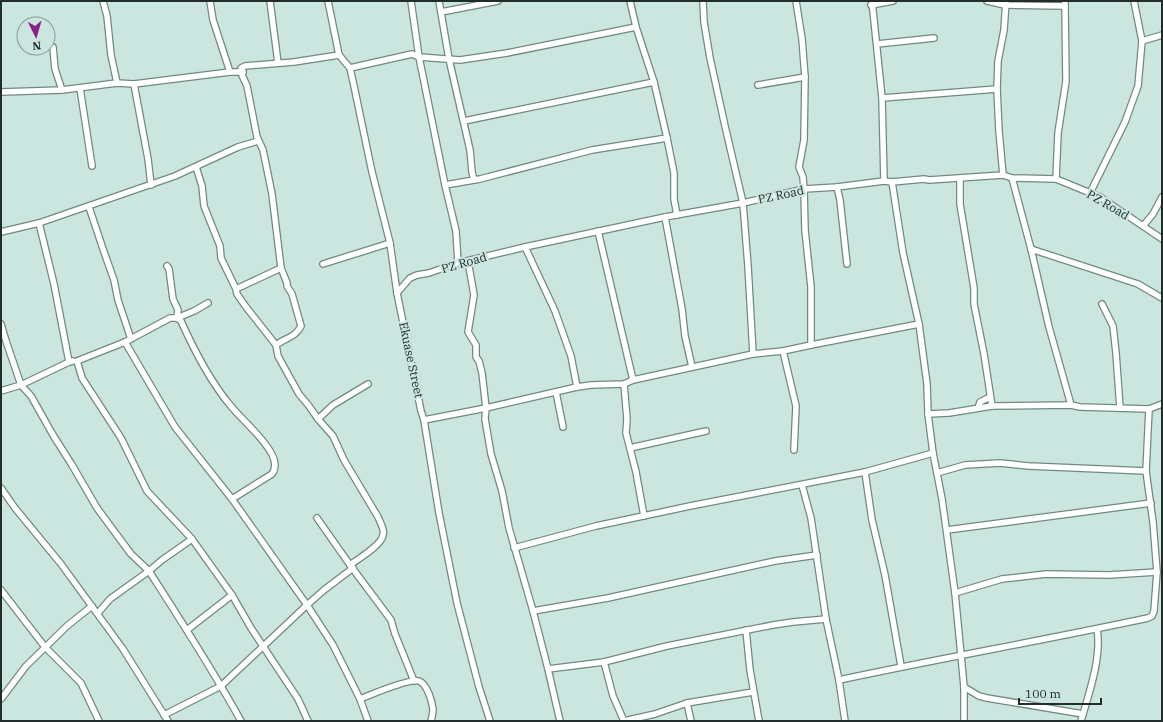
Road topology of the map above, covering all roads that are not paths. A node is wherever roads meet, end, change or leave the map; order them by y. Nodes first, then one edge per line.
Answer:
1 (103, 1) edge
2 (210, 1) edge
3 (270, 1) edge
4 (328, 1) edge
5 (411, 1) edge
6 (439, 1) edge
7 (498, 1) edge
8 (630, 1) edge
9 (703, 1) edge
10 (796, 1) edge
11 (893, 1) edge
12 (987, 1) edge
13 (1134, 1) edge
14 (872, 3) edge
15 (1005, 3) edge
16 (1065, 4) edge
17 (441, 12) junction
18 (636, 27) junction
19 (1162, 35) edge
20 (934, 38) dead end
21 (1142, 41) junction
22 (877, 44) junction
23 (339, 55) junction
24 (54, 56) edge
25 (419, 57) junction
26 (449, 58) junction
27 (278, 63) junction
28 (350, 68) junction
29 (230, 72) junction
30 (243, 72) junction
31 (805, 77) junction
32 (654, 82) junction
33 (117, 83) junction
34 (134, 84) junction
35 (758, 85) dead end
36 (80, 88) junction
37 (997, 89) junction
38 (62, 90) junction
39 (1, 92) edge
40 (882, 98) junction
41 (464, 121) junction
42 (667, 138) junction
43 (258, 141) junction
44 (92, 166) dead end
45 (196, 167) junction
46 (1003, 175) junction
47 (960, 178) junction
48 (1012, 178) junction
49 (1056, 179) junction
50 (474, 180) junction
51 (884, 181) junction
52 (892, 182) junction
53 (152, 185) junction
54 (445, 185) junction
55 (837, 187) junction
56 (804, 189) junction
57 (1090, 193) junction
58 (1162, 197) edge
59 (743, 203) junction
60 (90, 207) junction
61 (677, 215) junction
62 (665, 217) junction
63 (39, 223) junction
64 (1143, 226) junction
65 (598, 231) junction
66 (1, 232) edge
67 (1162, 239) edge
68 (390, 243) junction
69 (525, 247) junction
70 (1031, 249) junction
71 (468, 261) junction
72 (458, 263) junction
73 (323, 264) dead end
74 (847, 264) dead end
75 (167, 266) dead end
76 (281, 268) junction
77 (236, 290) junction
78 (397, 293) junction
79 (1162, 298) edge
80 (208, 303) dead end
81 (1102, 304) dead end
82 (177, 318) junction
83 (1, 324) edge
84 (919, 324) junction
85 (128, 341) junction
86 (276, 345) junction
87 (811, 345) junction
88 (783, 351) junction
89 (753, 354) junction
90 (77, 361) junction
91 (69, 362) junction
92 (692, 367) junction
93 (633, 380) junction
94 (368, 384) dead end
95 (624, 384) junction
96 (21, 386) junction
97 (577, 387) junction
98 (1, 392) edge
99 (556, 392) junction
100 (990, 397) junction
101 (1162, 404) edge
102 (1071, 405) junction
103 (992, 406) junction
104 (486, 408) junction
105 (978, 408) junction
106 (1120, 408) junction
107 (1150, 409) junction
108 (928, 414) junction
109 (318, 419) junction
110 (424, 420) junction
111 (563, 427) dead end
112 (706, 431) dead end
113 (630, 448) junction
114 (794, 450) dead end
115 (933, 454) junction
116 (1146, 471) junction
117 (865, 472) junction
118 (936, 473) junction
119 (802, 485) junction
120 (1, 488) edge
121 (232, 499) junction
122 (1151, 503) junction
123 (644, 516) junction
124 (317, 518) dead end
125 (947, 530) junction
126 (192, 538) junction
127 (514, 548) junction
128 (817, 555) junction
129 (352, 567) junction
130 (149, 571) junction
131 (1156, 572) junction
132 (1, 590) edge
133 (955, 593) junction
134 (232, 595) junction
135 (307, 605) junction
136 (92, 606) junction
137 (533, 611) junction
138 (98, 613) junction
139 (826, 619) junction
140 (1097, 629) junction
141 (188, 630) junction
142 (746, 630) junction
143 (263, 645) junction
144 (45, 647) junction
145 (962, 655) junction
146 (604, 662) junction
147 (901, 666) junction
148 (548, 669) junction
149 (839, 680) junction
150 (414, 681) junction
151 (221, 686) junction
152 (964, 687) junction
153 (753, 692) junction
154 (2, 695) edge
155 (360, 699) junction
156 (687, 703) junction
157 (1083, 714) junction
158 (164, 715) junction
159 (99, 721) edge
160 (168, 721) edge
161 (241, 721) edge
162 (308, 721) edge
163 (368, 721) edge
164 (432, 721) edge
165 (490, 721) edge
166 (560, 721) edge
167 (624, 721) edge
168 (691, 721) edge
169 (759, 721) edge
170 (845, 721) edge
171 (964, 721) edge
172 (1081, 721) edge

1 - 33 street
2 - 29 street
3 - 27 street
4 - 23 street, Ekuase Street
5 - 25 street
6 - 17 street
7 - 17 street
8 - 18 street
9 - 59 street
10 - 31 street
11 - 14 street
12 - 15 street
13 - 21 street
14 - 22 street
15 - 16 street
15 - 37 street
16 - 49 street
17 - 26 street
18 - 26 street
18 - 32 street
19 - 21 street
20 - 22 street
21 - 57 street
22 - 40 street
23 - 27 street
23 - 28 street, Ekuase Street
24 - 38 street
25 - 26 street
25 - 28 street
25 - 54 street
26 - 41 street
27 - 30 street
28 - 68 street, Ekuase Street
29 - 30 street
29 - 34 street
30 - 43 street
31 - 35 street
31 - 56 street
32 - 41 street
32 - 42 street
33 - 34 street
33 - 36 street
34 - 53 street
36 - 38 street
36 - 44 street
37 - 40 street
37 - 46 street
38 - 39 street
40 - 51 street
41 - 50 street
42 - 50 street
42 - 61 street
43 - 45 street
43 - 76 street
45 - 53 street
45 - 77 street
46 - 47 street, PZ Road
46 - 48 street, PZ Road
47 - 52 street, PZ Road
47 - 100 street
48 - 49 street, PZ Road
48 - 70 street
49 - 57 street, PZ Road
50 - 54 street
51 - 52 street, PZ Road
51 - 55 street, PZ Road
52 - 84 street
53 - 60 street
54 - 72 street
55 - 56 street, PZ Road
55 - 74 street
56 - 59 street, PZ Road
56 - 87 street
57 - 64 street, PZ Road
58 - 64 street
59 - 61 street, PZ Road
59 - 89 street
60 - 63 street
60 - 85 street
61 - 62 street, PZ Road
62 - 65 street, PZ Road
62 - 92 street
63 - 66 street
63 - 91 street
64 - 67 street, PZ Road
65 - 69 street, PZ Road
65 - 93 street
68 - 73 street
68 - 78 street, Ekuase Street
69 - 71 street, PZ Road
69 - 97 street
70 - 79 street
70 - 102 street
71 - 72 street, PZ Road
71 - 104 street
72 - 78 street, PZ Road
75 - 82 street
76 - 77 street
76 - 86 street
77 - 86 street
78 - 110 street, Ekuase Street
80 - 82 street
81 - 106 street
82 - 85 street
82 - 121 street
83 - 96 street
84 - 87 street
84 - 108 street
85 - 90 street
85 - 121 street
86 - 109 street
87 - 88 street
88 - 89 street
88 - 114 street
89 - 92 street
90 - 91 street
90 - 126 street
91 - 96 street
92 - 93 street
93 - 95 street
94 - 109 street
95 - 97 street
95 - 113 street
96 - 98 street
96 - 130 street
97 - 99 street
99 - 104 street
99 - 111 street
100 - 103 street
100 - 105 street
101 - 107 street
102 - 103 street
102 - 106 street
103 - 105 street
104 - 110 street
104 - 127 street
105 - 108 street
106 - 107 street
107 - 116 street
108 - 115 street
109 - 129 street
110 - 165 street, Ekuase Street
112 - 113 street
113 - 123 street
115 - 117 street
115 - 118 street
116 - 118 street
116 - 122 street
117 - 119 street
117 - 147 street
118 - 125 street
119 - 123 street
119 - 128 street
120 - 136 street
121 - 135 street
122 - 125 street
122 - 131 street
123 - 127 street
124 - 129 street
125 - 133 street
126 - 130 street
126 - 134 street
127 - 137 street
128 - 137 street
128 - 139 street
129 - 135 street
129 - 150 street
130 - 138 street
130 - 141 street
131 - 133 street
131 - 140 street
132 - 144 street
133 - 145 street
134 - 141 street
134 - 143 street
135 - 143 street
135 - 155 street
136 - 138 street
136 - 144 street
137 - 148 street
138 - 158 street
139 - 142 street
139 - 149 street
140 - 145 street
140 - 157 street
141 - 151 street
142 - 146 street
142 - 153 street
143 - 151 street
143 - 162 street
144 - 154 street
144 - 159 street
145 - 147 street
145 - 152 street
146 - 148 street
146 - 167 street
147 - 149 street
148 - 166 street
149 - 170 street
150 - 155 street
150 - 164 street
151 - 158 street
151 - 161 street
152 - 157 street
152 - 171 street
153 - 156 street
153 - 169 street
155 - 163 street
156 - 167 street
156 - 168 street
157 - 172 street
158 - 160 street

